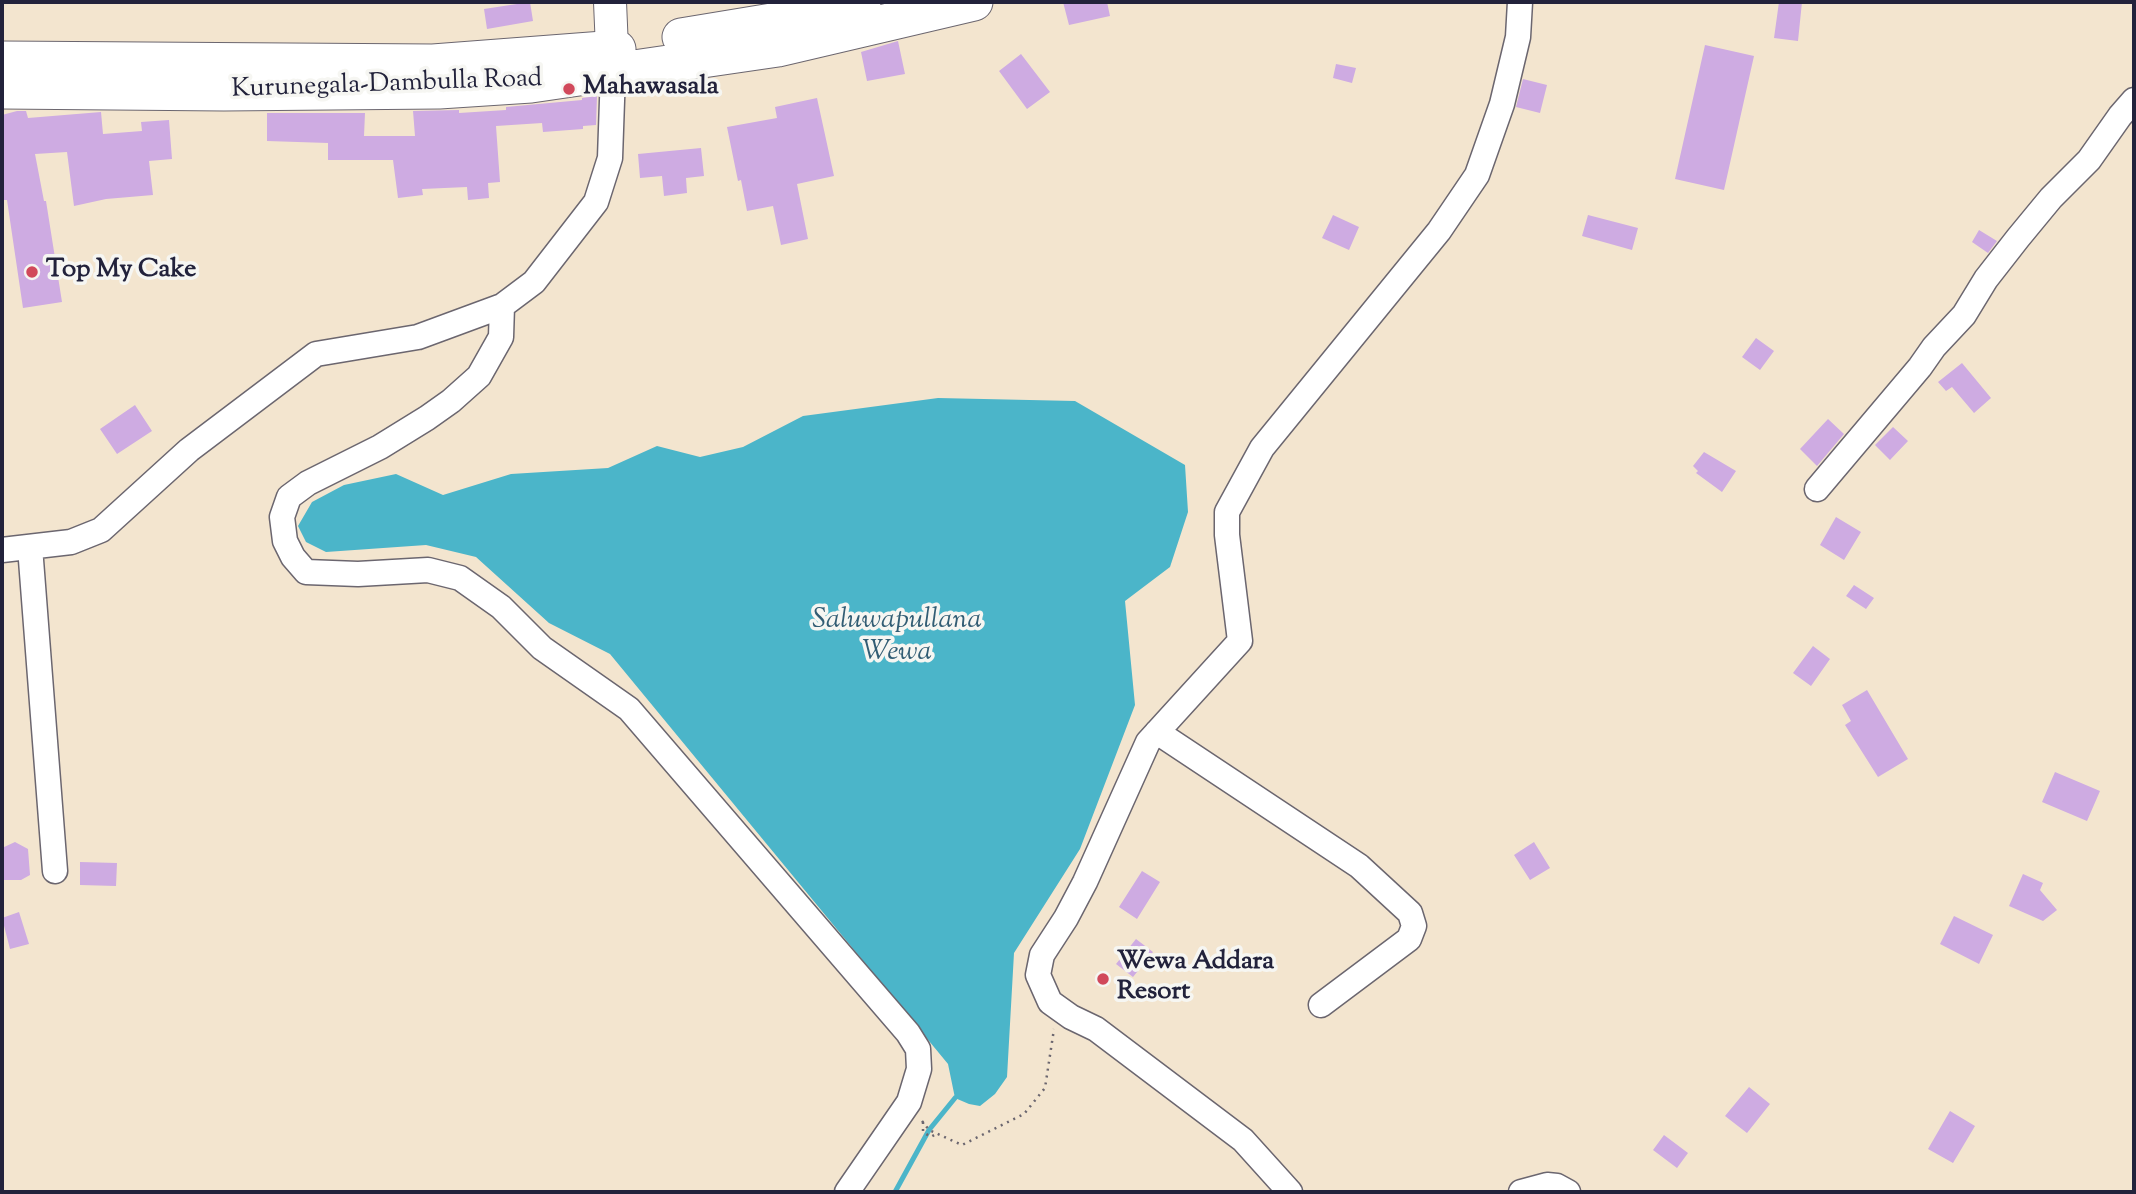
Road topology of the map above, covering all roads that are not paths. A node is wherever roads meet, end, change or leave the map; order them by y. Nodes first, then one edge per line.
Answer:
1 (610, 2) edge
2 (862, 2) edge
3 (974, 2) edge
4 (1520, 2) edge
5 (2, 60) edge
6 (613, 61) junction
7 (222, 78) junction
8 (2, 90) edge
9 (2134, 100) edge
10 (502, 306) junction
11 (1817, 489) dead end
12 (30, 547) junction
13 (2, 551) edge
14 (1157, 732) junction
15 (55, 871) dead end
16 (1321, 1005) dead end
17 (847, 1192) edge
18 (1290, 1192) edge
19 (1521, 1192) edge
20 (1569, 1192) edge

1 - 6 main road
2 - 6 highway, Kurunegala-Dambulla Road
3 - 6 highway, Kurunegala-Dambulla Road
4 - 14 street
5 - 7 highway, Kurunegala-Dambulla Road
6 - 7 highway, Kurunegala-Dambulla Road
6 - 10 street
7 - 8 highway, Kurunegala-Dambulla Road
9 - 11 street
10 - 12 street
10 - 17 street
12 - 13 street
12 - 15 street
14 - 16 street
14 - 18 street
19 - 20 street

